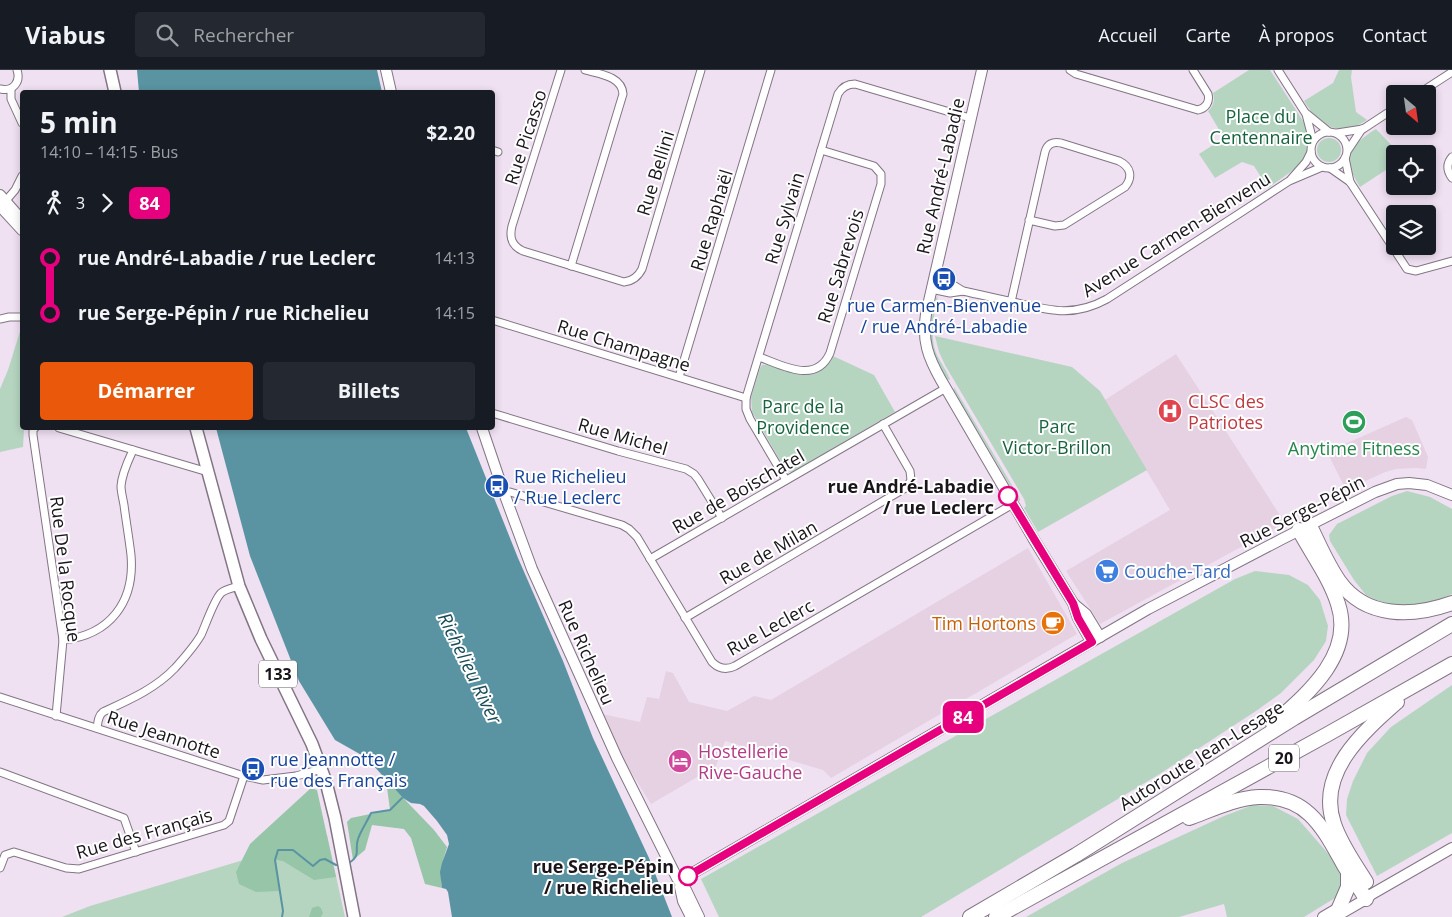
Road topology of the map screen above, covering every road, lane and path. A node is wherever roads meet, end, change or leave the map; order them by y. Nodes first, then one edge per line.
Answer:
1 (17, 70) edge
2 (110, 70) edge
3 (386, 70) edge
4 (561, 70) edge
5 (585, 70) edge
6 (701, 70) edge
7 (771, 70) edge
8 (982, 70) edge
9 (1070, 70) edge
10 (1193, 70) edge
11 (1278, 70) edge
12 (1449, 72) edge
13 (1431, 85) edge
14 (0, 89) edge
15 (11, 89) junction
16 (115, 90) edge
17 (391, 90) edge
18 (1306, 114) junction
19 (1386, 114) edge
20 (970, 118) junction
21 (20, 119) edge
22 (1363, 129) junction
23 (1328, 132) junction
24 (1337, 133) junction
25 (1313, 141) junction
26 (820, 150) junction
27 (1348, 150) junction
28 (1311, 152) junction
29 (1452, 157) edge
30 (1345, 158) junction
31 (1322, 167) junction
32 (1330, 168) junction
33 (1452, 178) edge
34 (20, 180) edge
35 (1289, 181) junction
36 (1350, 182) junction
37 (1, 204) edge
38 (20, 218) edge
39 (1029, 220) junction
40 (20, 228) edge
41 (1452, 262) edge
42 (571, 266) junction
43 (932, 284) junction
44 (1011, 302) junction
45 (20, 317) edge
46 (0, 319) edge
47 (495, 321) edge
48 (759, 357) junction
49 (680, 378) junction
50 (946, 388) junction
51 (746, 398) junction
52 (495, 414) edge
53 (883, 424) junction
54 (33, 430) edge
55 (66, 430) edge
56 (197, 430) edge
57 (483, 430) edge
58 (133, 450) junction
59 (208, 472) junction
60 (786, 480) junction
61 (504, 493) junction
62 (1452, 495) edge
63 (1013, 504) junction
64 (722, 518) junction
65 (1305, 528) junction
66 (650, 559) junction
67 (239, 586) junction
68 (1452, 603) edge
69 (685, 618) junction
70 (1452, 624) edge
71 (1096, 639) junction
72 (63, 640) junction
73 (1452, 664) edge
74 (1419, 683) junction
75 (0, 697) edge
76 (56, 716) junction
77 (97, 728) junction
78 (1238, 753) junction
79 (322, 769) junction
80 (0, 772) edge
81 (244, 776) junction
82 (1148, 832) junction
83 (1452, 848) edge
84 (136, 852) junction
85 (0, 868) edge
86 (1348, 872) junction
87 (679, 882) junction
88 (1367, 896) junction
89 (1337, 912) edge
90 (354, 917) edge
91 (691, 917) edge
92 (699, 917) edge
93 (970, 917) edge
94 (996, 917) edge
95 (1323, 917) edge

1 - 15 street
2 - 16 main road
3 - 17 street
4 - 42 street, Rue Picasso
5 - 42 street
6 - 42 street, Rue Bellini
7 - 49 street, Rue Raphaël
8 - 20 street, Rue André-Labadie
9 - 10 street
11 - 18 street
12 - 13 street
14 - 15 street
15 - 21 street
18 - 23 street
18 - 25 street
19 - 22 street
20 - 26 street, Rue Sylvain
20 - 43 street, Rue André-Labadie
22 - 24 street
22 - 27 street
23 - 24 street
23 - 25 street
24 - 27 street
25 - 28 street
26 - 48 street, Rue Sylvain
26 - 48 street, Rue Sabrevois
27 - 30 street
28 - 31 street
28 - 35 street, Avenue Carmen-Bienvenu
29 - 33 street
30 - 32 street
30 - 36 street
31 - 32 street
31 - 35 street, Avenue Carmen-Bienvenu
32 - 36 street
34 - 37 street
35 - 44 street, Avenue Carmen-Bienvenu
36 - 41 street
37 - 38 street
37 - 40 street
39 - 39 street
39 - 44 street
43 - 44 street, Avenue Carmen-Bienvenu
43 - 50 street, Rue André-Labadie
45 - 46 street
47 - 49 street, Rue Champagne
48 - 51 street, Rue Sylvain
49 - 51 street, Rue Champagne
50 - 53 street, Rue de Boischatel
50 - 63 street, Rue André-Labadie
51 - 60 street
52 - 64 street, Rue Michel
53 - 60 street, Rue de Boischatel
53 - 69 street, Rue de Milan
54 - 72 street, Rue De la Rocque
55 - 58 street
56 - 59 main road, 133
57 - 61 street, Rue Richelieu
58 - 59 street
58 - 72 street
59 - 67 main road, 133
60 - 64 street, Rue de Boischatel
61 - 66 street, Rue Leclerc
61 - 87 street, Rue Richelieu
62 - 65 street, Rue Serge-Pépin
63 - 69 street, Rue Leclerc
63 - 71 street, Rue André-Labadie
64 - 66 street, Rue de Boischatel
65 - 68 highway
65 - 71 street, Rue Serge-Pépin
65 - 78 highway
66 - 69 street, Rue Leclerc
67 - 77 street
67 - 79 main road, 133
70 - 78 highway, Autoroute Jean-Lesage / 20
71 - 87 street, Rue Serge-Pépin
72 - 76 street, Rue De la Rocque
73 - 74 highway, Autoroute Jean-Lesage / 20
74 - 82 highway, Autoroute Jean-Lesage / 20
74 - 88 highway
75 - 76 street, Rue Jeannotte
76 - 77 street, Rue Jeannotte
77 - 81 street, Rue Jeannotte
78 - 93 highway, Autoroute Jean-Lesage / 20
79 - 81 street, Rue Jeannotte
79 - 90 main road, 133
80 - 84 street
81 - 84 street, Rue des Français
82 - 86 highway
82 - 94 highway, Autoroute Jean-Lesage / 20
83 - 88 street
84 - 85 street, Rue des Français
86 - 88 highway
86 - 89 highway
87 - 91 street, Rue Richelieu
87 - 92 street, Rue Richelieu
88 - 89 street
89 - 95 street

